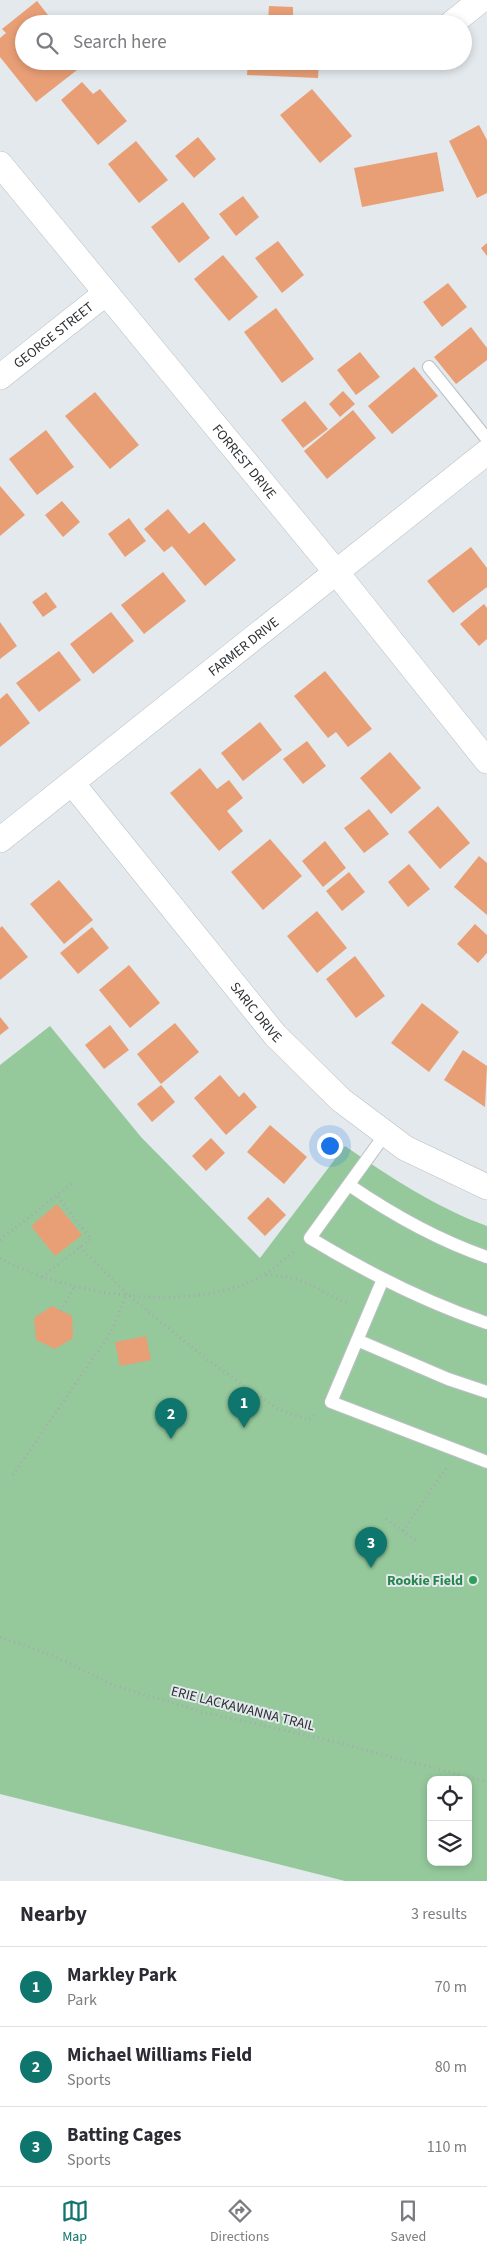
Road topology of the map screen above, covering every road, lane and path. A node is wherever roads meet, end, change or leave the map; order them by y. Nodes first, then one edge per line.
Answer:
1 (480, 0) edge
2 (462, 15) edge
3 (0, 164) edge
4 (106, 293) junction
5 (429, 367) dead end
6 (0, 377) edge
7 (487, 439) edge
8 (487, 452) edge
9 (336, 572) junction
10 (487, 761) edge
11 (72, 783) junction
12 (0, 840) edge
13 (386, 1134) junction
14 (74, 1182) dead end
15 (349, 1185) junction
16 (487, 1187) edge
17 (57, 1196) junction
18 (310, 1238) junction
19 (0, 1240) edge
20 (80, 1247) junction
21 (487, 1257) edge
22 (0, 1258) edge
23 (265, 1275) junction
24 (42, 1277) junction
25 (383, 1280) junction
26 (74, 1287) junction
27 (128, 1294) junction
28 (61, 1311) dead end
29 (370, 1311) junction
30 (487, 1323) edge
31 (357, 1340) junction
32 (487, 1392) edge
33 (331, 1402) junction
34 (458, 1451) junction
35 (487, 1462) edge
36 (13, 1475) dead end
37 (386, 1519) dead end
38 (402, 1531) junction
39 (418, 1542) dead end
40 (0, 1637) edge
41 (487, 1782) edge

1 - 2 street
3 - 4 street, FORREST DRIVE
4 - 6 street, GEORGE STREET
4 - 9 street, FORREST DRIVE
5 - 7 lane
8 - 9 street, FARMER DRIVE
9 - 10 street, FORREST DRIVE
9 - 11 street, FARMER DRIVE
11 - 12 street, FARMER DRIVE
11 - 13 street, SARIC DRIVE
13 - 15 lane
13 - 16 street, SARIC DRIVE
14 - 17 path
15 - 18 lane
15 - 21 lane
17 - 19 path
17 - 20 path
18 - 23 path
18 - 25 lane
20 - 24 path
20 - 27 path
22 - 24 path
23 - 27 path
23 - 29 path
24 - 26 path
25 - 29 lane
25 - 30 lane
26 - 27 path
26 - 28 path
27 - 33 path
27 - 36 path
29 - 31 lane
31 - 32 lane
31 - 33 lane
33 - 34 lane
34 - 35 lane
34 - 38 path
37 - 38 path
38 - 39 path
40 - 41 path, ERIE LACKAWANNA TRAIL

